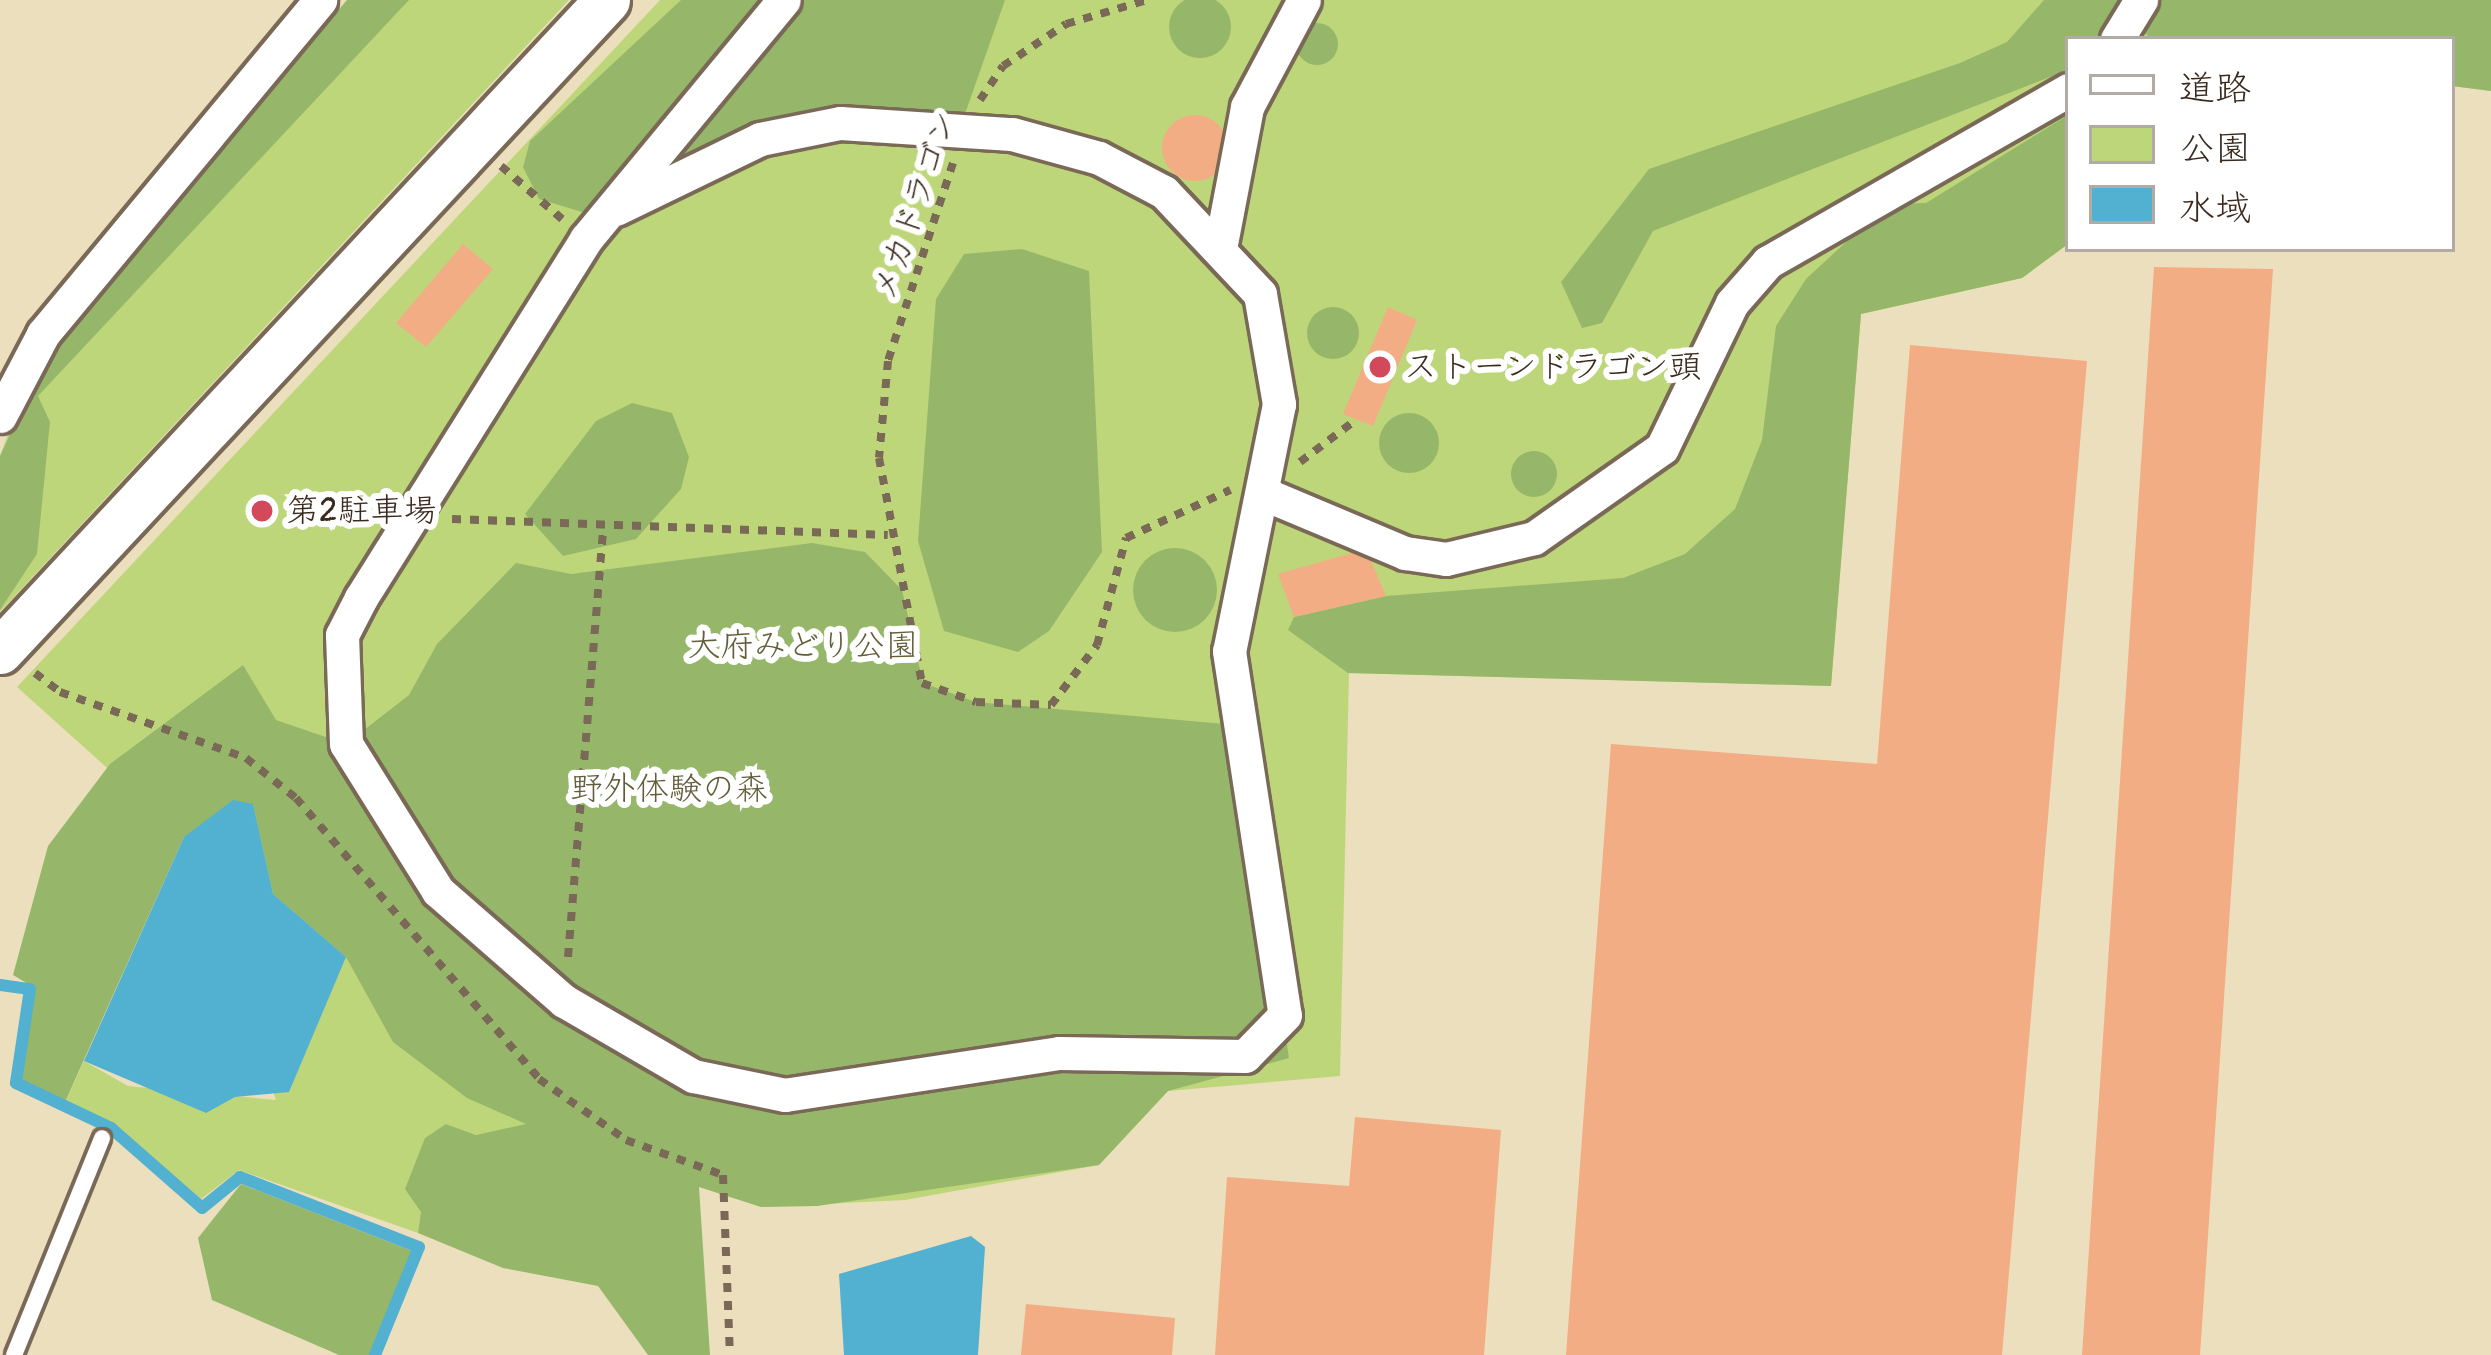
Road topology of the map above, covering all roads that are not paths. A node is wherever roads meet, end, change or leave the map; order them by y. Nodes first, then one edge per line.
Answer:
1 (320, 0) edge
2 (607, 0) edge
3 (784, 0) edge
4 (1304, 0) edge
5 (2141, 0) edge
6 (2118, 36) edge
7 (2065, 92) edge
8 (616, 209) junction
9 (1220, 249) junction
10 (0, 416) edge
11 (1268, 484) junction
12 (2, 649) edge
13 (102, 1138) dead end
14 (14, 1355) edge

1 - 10 street
2 - 12 street
3 - 8 street
4 - 9 street
5 - 6 street
7 - 11 street
8 - 9 street
8 - 11 street
9 - 11 street
13 - 14 lane

